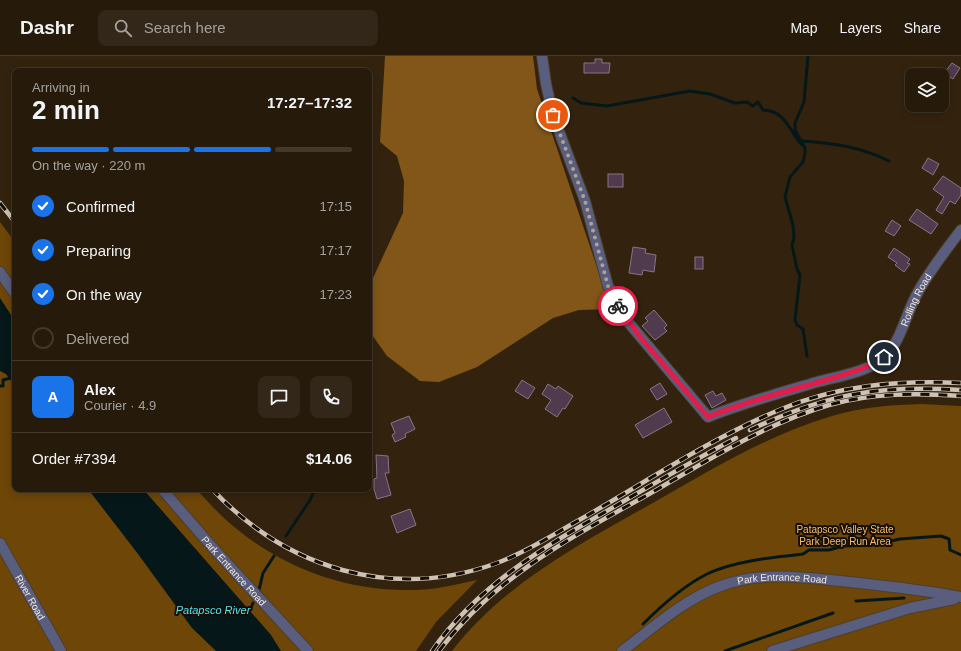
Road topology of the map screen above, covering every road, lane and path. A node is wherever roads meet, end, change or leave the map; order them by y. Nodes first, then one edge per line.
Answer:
1 (542, 56) edge
2 (961, 230) edge
3 (0, 272) edge
4 (12, 290) edge
5 (165, 492) edge
6 (0, 543) edge
7 (961, 597) edge
8 (61, 651) edge
9 (308, 651) edge
10 (622, 651) edge
11 (772, 651) edge

1 - 2 street, Rolling Road
3 - 4 street
5 - 9 street, Park Entrance Road
6 - 8 street, River Road
7 - 10 street, Park Entrance Road
7 - 11 street, Park Entrance Road

